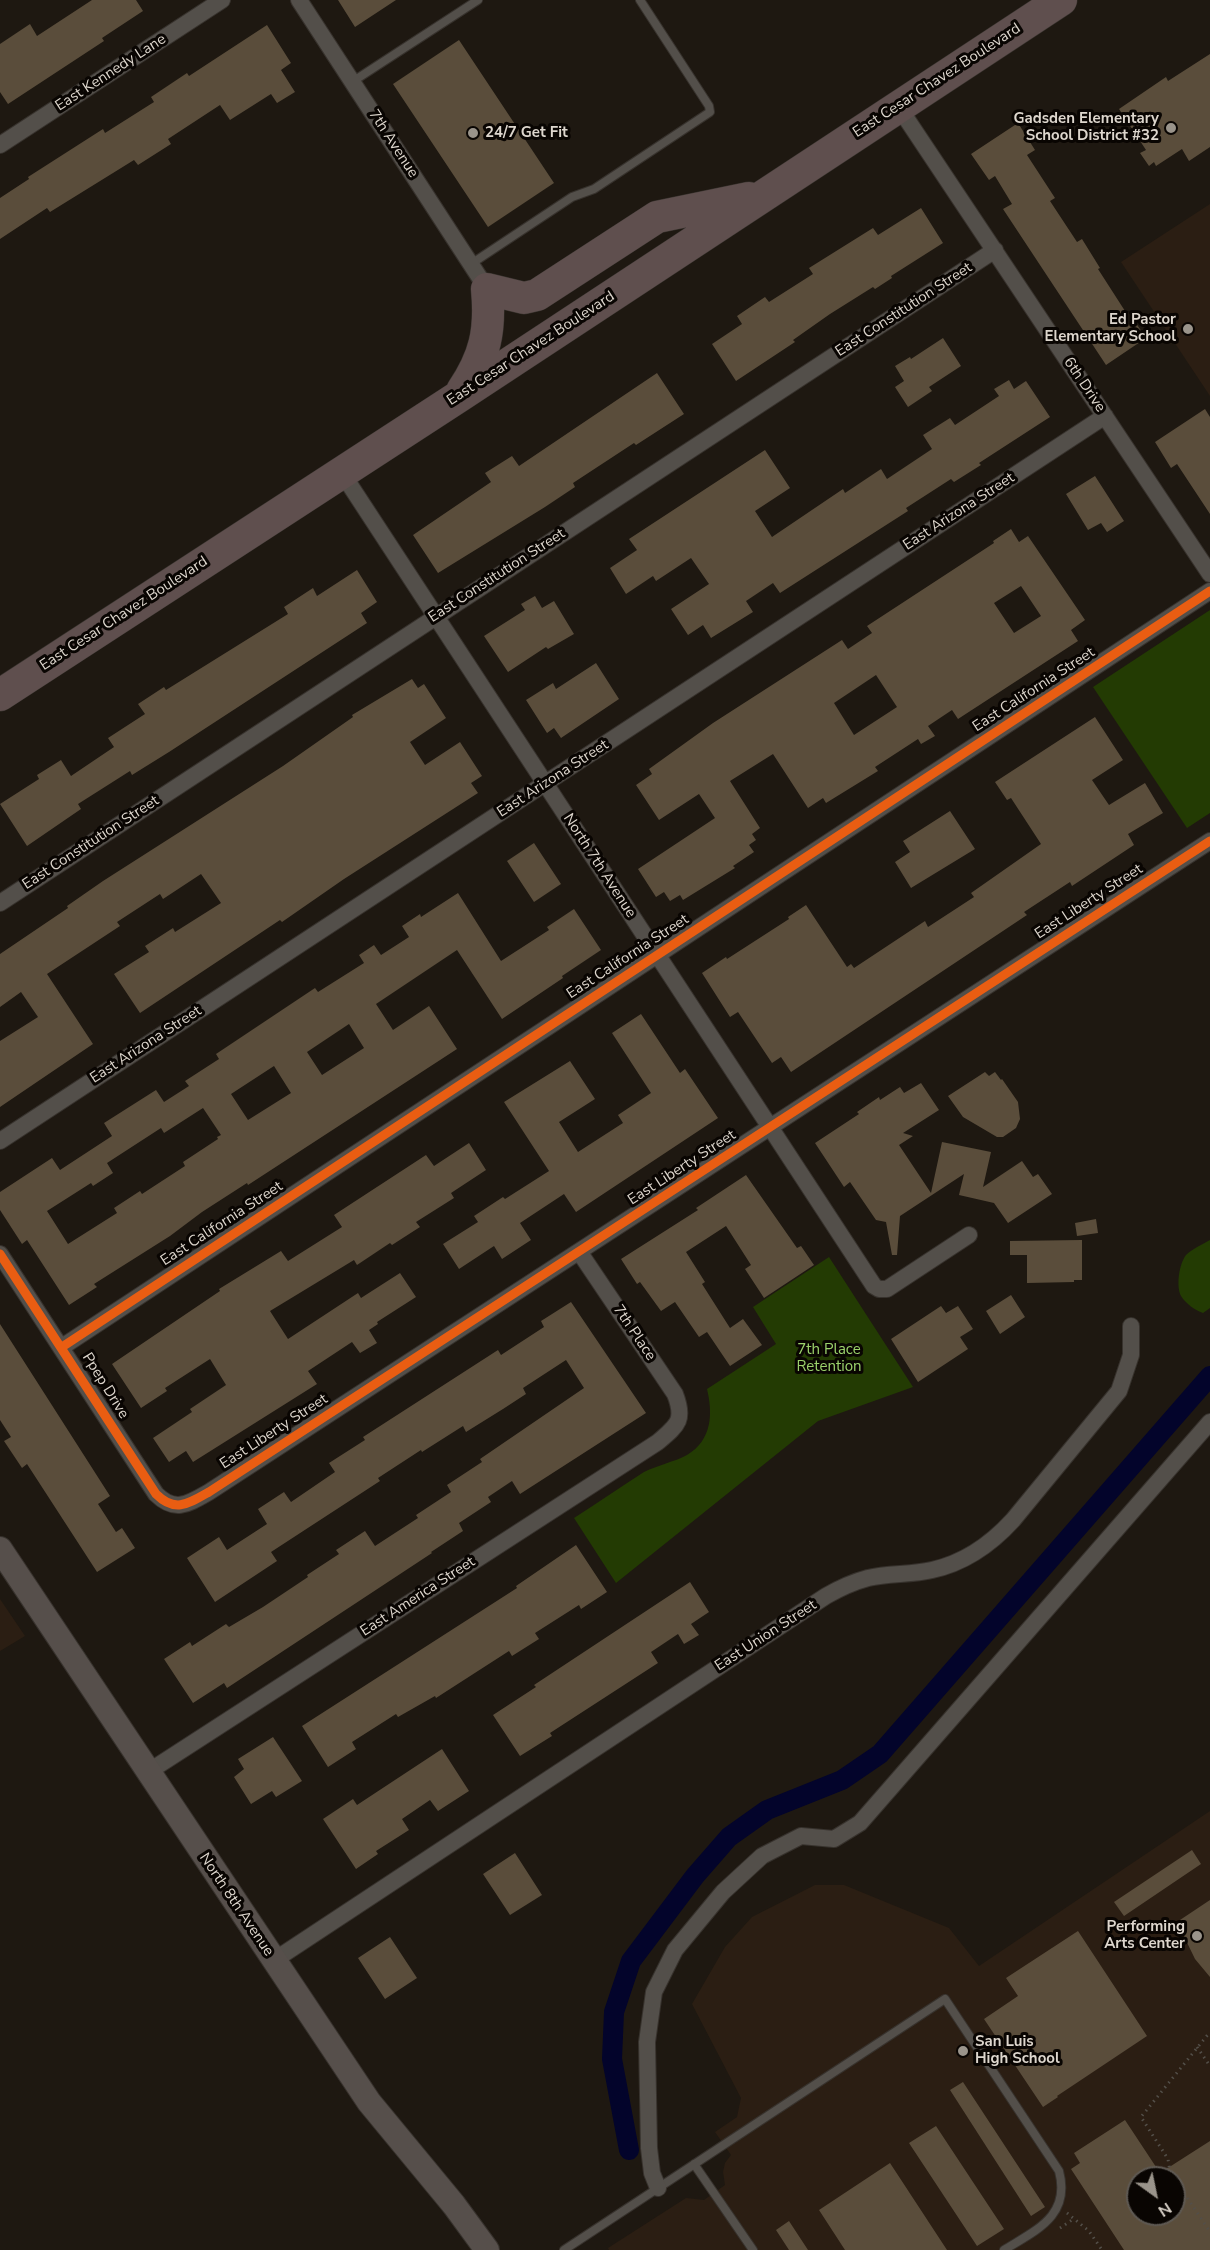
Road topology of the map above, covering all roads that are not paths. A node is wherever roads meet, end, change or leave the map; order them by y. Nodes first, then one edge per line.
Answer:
1 (222, 0) edge
2 (299, 0) edge
3 (478, 0) edge
4 (640, 0) edge
5 (1061, 0) edge
6 (352, 81) junction
7 (898, 106) junction
8 (0, 145) edge
9 (764, 195) junction
10 (994, 250) junction
11 (479, 277) junction
12 (458, 397) junction
13 (1105, 416) junction
14 (342, 473) junction
15 (1210, 574) edge
16 (1210, 591) edge
17 (435, 617) junction
18 (0, 695) edge
19 (545, 784) junction
20 (1209, 845) edge
21 (0, 903) edge
22 (658, 956) junction
23 (770, 1128) junction
24 (0, 1141) edge
25 (969, 1235) dead end
26 (580, 1253) junction
27 (0, 1254) edge
28 (1131, 1326) dead end
29 (62, 1347) junction
30 (681, 1416) joint
31 (1210, 1422) edge
32 (165, 1503) joint
33 (0, 1549) edge
34 (148, 1772) junction
35 (273, 1961) junction
36 (694, 2164) junction
37 (658, 2188) junction
38 (487, 2250) edge
39 (564, 2250) edge
40 (753, 2250) edge
41 (1004, 2250) edge

1 - 8 street, East Kennedy Lane
2 - 6 street, 7th Avenue
3 - 6 lane
4 - 11 lane
5 - 7 highway, East Cesar Chavez Boulevard
6 - 11 street, 7th Avenue
7 - 9 highway, East Cesar Chavez Boulevard
7 - 10 street, 6th Drive
9 - 11 highway
9 - 12 highway, East Cesar Chavez Boulevard
10 - 13 street, 6th Drive
10 - 17 street, East Constitution Street
11 - 12 highway
12 - 14 highway, East Cesar Chavez Boulevard
13 - 15 street, 6th Drive
13 - 19 street, East Arizona Street
14 - 17 street, North 7th Avenue
14 - 18 highway, East Cesar Chavez Boulevard
16 - 22 street, East California Street
17 - 19 street, North 7th Avenue
17 - 21 street, East Constitution Street
19 - 22 street, North 7th Avenue
19 - 24 street, East Arizona Street
20 - 23 street, East Liberty Street
22 - 23 street, North 7th Avenue
22 - 29 street, East California Street
23 - 25 street, North 7th Avenue
23 - 26 street, East Liberty Street
26 - 30 street, 7th Place
26 - 32 street, East Liberty Street
27 - 29 street, Ppep Drive
28 - 35 street, East Union Street
29 - 32 street, Ppep Drive
30 - 34 street, East America Street
31 - 37 street
33 - 34 main road, North 8th Avenue
34 - 35 main road, North 8th Avenue
35 - 38 main road, North 8th Avenue
36 - 37 lane
36 - 40 lane
36 - 41 lane
37 - 39 lane

